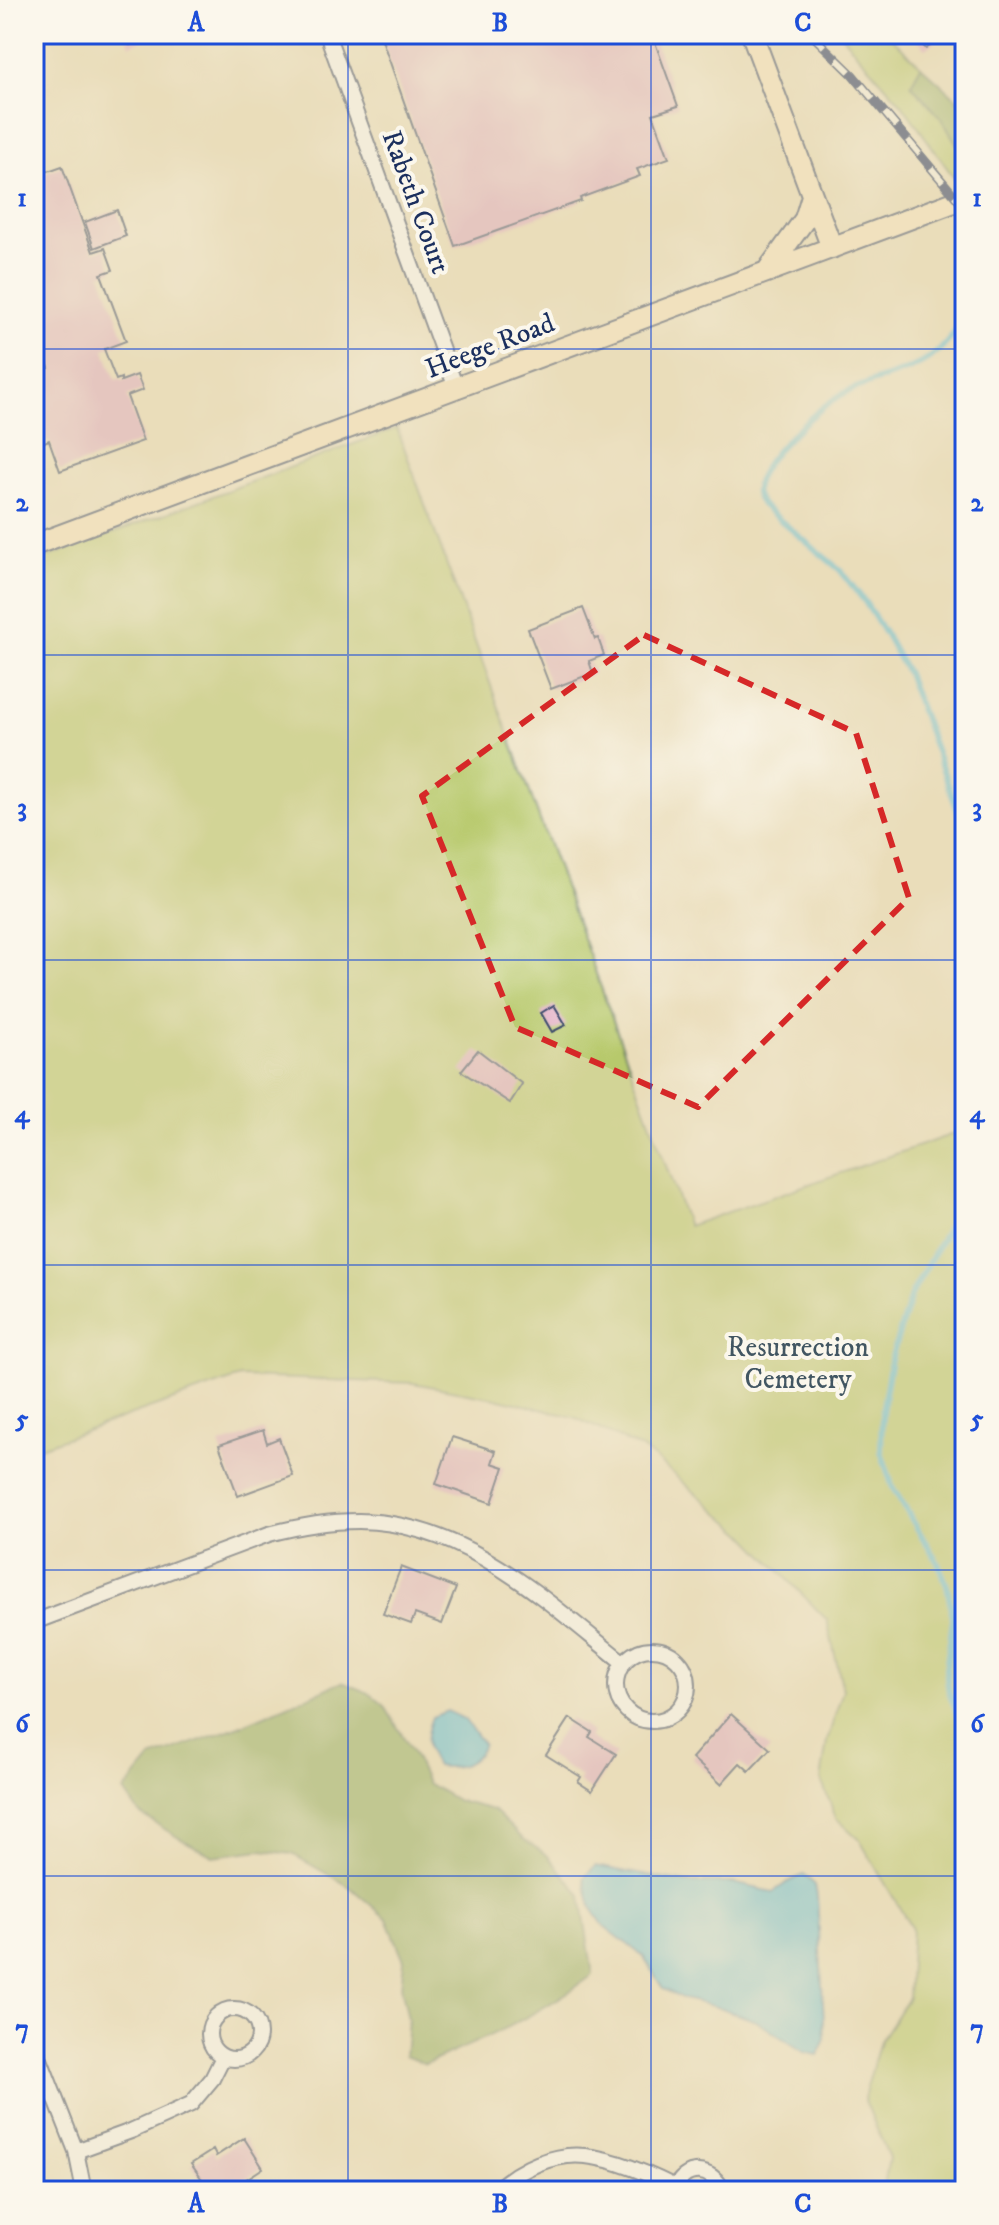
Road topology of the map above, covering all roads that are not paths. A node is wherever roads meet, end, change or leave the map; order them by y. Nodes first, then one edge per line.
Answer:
1 (327, 34) edge
2 (752, 34) edge
3 (812, 196) junction
4 (965, 198) edge
5 (832, 248) junction
6 (766, 272) junction
7 (456, 388) junction
8 (35, 541) edge
9 (34, 1622) edge
10 (624, 1663) junction
11 (34, 2044) edge
12 (223, 2057) dead end
13 (76, 2151) junction
14 (675, 2189) edge
15 (84, 2191) edge
16 (495, 2191) edge
17 (723, 2191) edge

1 - 7 street, Rabeth Court
2 - 3 street
3 - 5 street
3 - 6 street
4 - 5 street, Heege Road
5 - 6 street, Heege Road
6 - 7 street, Heege Road
7 - 8 street, Heege Road
9 - 10 street
10 - 10 street
11 - 13 street
12 - 13 street
13 - 15 street
14 - 16 street
14 - 17 street

